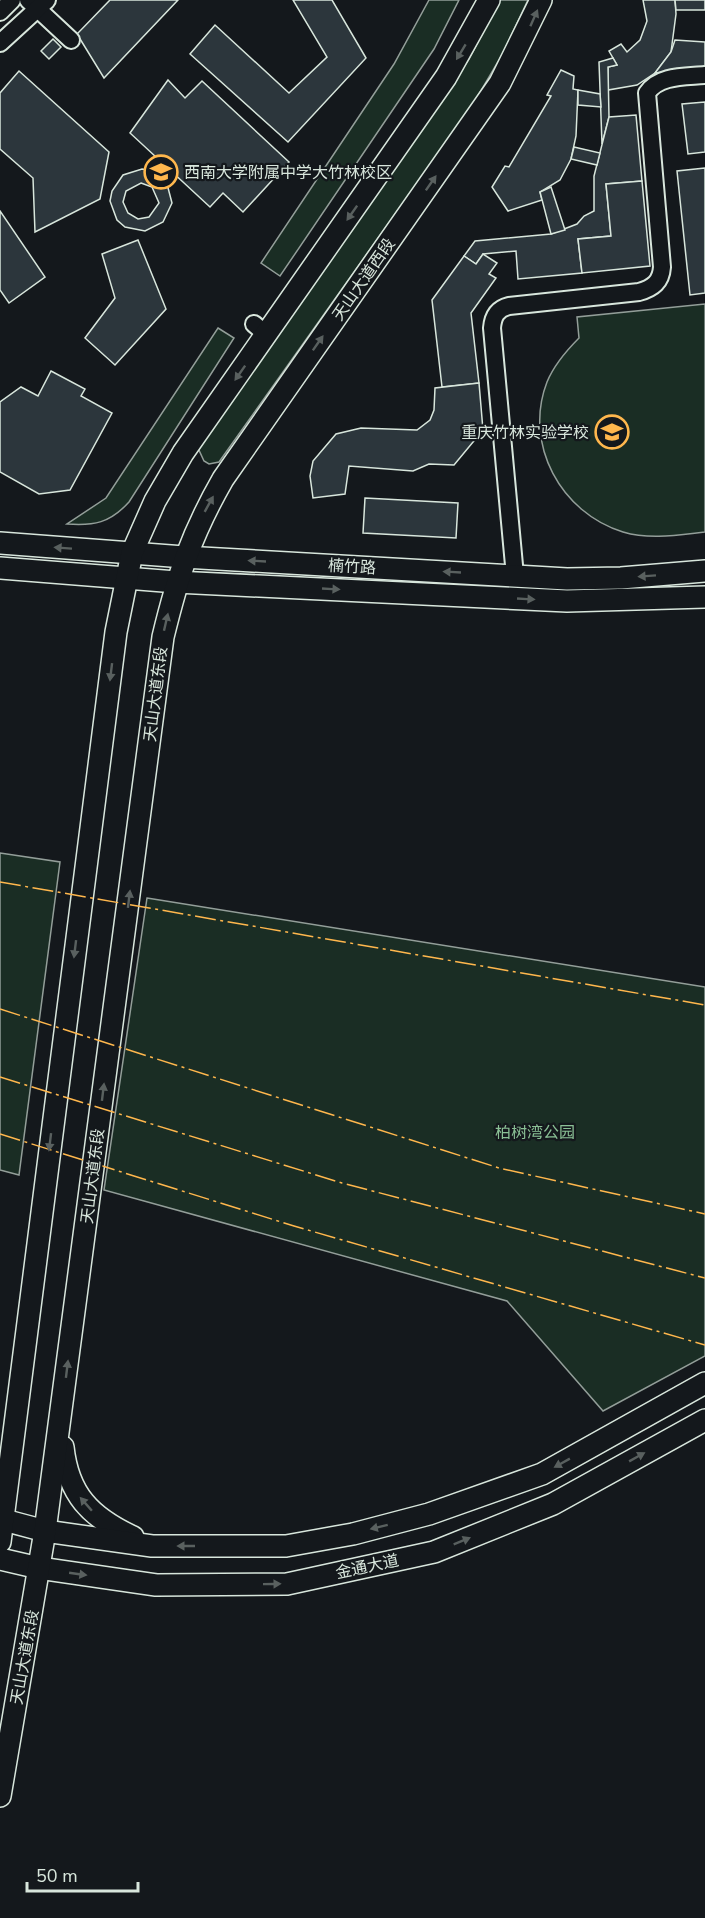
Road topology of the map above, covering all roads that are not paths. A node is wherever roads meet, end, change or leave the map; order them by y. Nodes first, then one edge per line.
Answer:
1 (12, 0) edge
2 (489, 0) edge
3 (542, 0) edge
4 (37, 3) edge
5 (0, 12) edge
6 (71, 40) dead end
7 (0, 43) edge
8 (705, 75) edge
9 (0, 543) edge
10 (132, 553) junction
11 (184, 557) junction
12 (0, 568) edge
13 (705, 571) edge
14 (515, 576) junction
15 (125, 578) junction
16 (176, 582) junction
17 (705, 597) edge
18 (21, 1366) junction
19 (705, 1383) edge
20 (62, 1410) junction
21 (705, 1420) edge
22 (0, 1448) edge
23 (2, 1520) edge
24 (45, 1531) junction
25 (0, 1542) edge
26 (152, 1546) junction
27 (0, 1559) edge
28 (39, 1568) junction
29 (0, 1796) edge

1 - 5 street
2 -> 10 main road
11 -> 3 main road, 天山大道西段
4 - 6 street
4 - 7 street
8 - 14 street
10 -> 9 main road, 楠竹路
10 - 11 main road, 楠竹路
10 - 15 main road
14 -> 11 main road, 楠竹路
11 - 16 main road, 天山大道东段
12 - 15 main road, 楠竹路
13 -> 14 main road, 楠竹路
15 - 16 main road, 楠竹路
15 -> 18 main road
16 -> 17 main road, 楠竹路
20 -> 16 main road, 天山大道东段
18 - 22 main road
18 - 23 main road
19 -> 26 main road, 金通大道
20 - 24 main road, 天山大道东段
26 -> 20 main road
28 -> 21 main road, 金通大道
23 - 24 main road, 金通大道
23 - 25 main road
24 - 26 main road, 金通大道
24 - 28 main road, 天山大道东段
27 - 28 main road, 金通大道
28 - 29 main road, 天山大道东段

